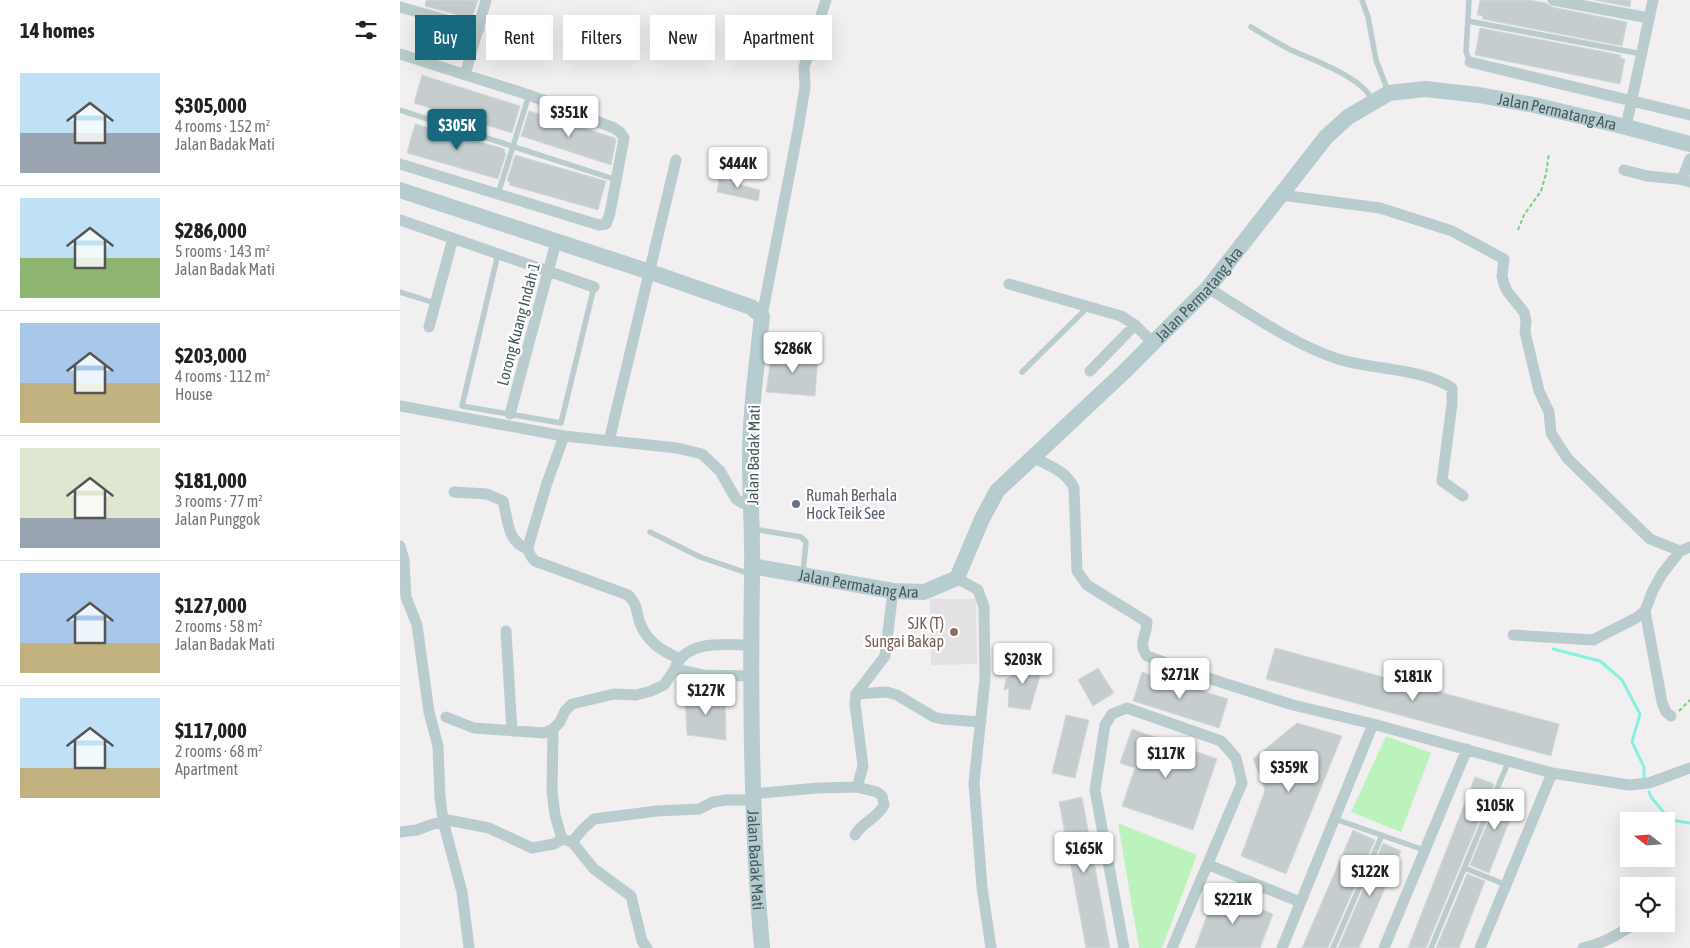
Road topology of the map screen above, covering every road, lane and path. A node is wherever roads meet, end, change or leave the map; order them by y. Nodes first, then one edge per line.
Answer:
1 (486, 0) edge
2 (826, 0) edge
3 (1362, 0) edge
4 (1470, 0) edge
5 (1553, 0) edge
6 (1653, 0) edge
7 (400, 7) edge
8 (1649, 18) junction
9 (1468, 20) junction
10 (1251, 27) dead end
11 (479, 29) junction
12 (400, 54) edge
13 (1642, 54) junction
14 (1470, 62) joint
15 (465, 75) junction
16 (1389, 93) junction
17 (529, 95) junction
18 (1632, 101) junction
19 (1372, 102) junction
20 (400, 110) edge
21 (1690, 115) edge
22 (1626, 127) junction
23 (1690, 144) edge
24 (513, 146) junction
25 (1549, 153) dead end
26 (676, 160) dead end
27 (1690, 160) edge
28 (400, 164) edge
29 (1624, 170) dead end
30 (617, 180) junction
31 (1686, 181) edge
32 (400, 190) edge
33 (498, 194) junction
34 (1281, 195) junction
35 (400, 220) edge
36 (1518, 230) dead end
37 (453, 238) junction
38 (556, 242) junction
39 (498, 254) junction
40 (548, 271) junction
41 (649, 272) junction
42 (1010, 284) dead end
43 (594, 287) joint
44 (1208, 288) junction
45 (400, 292) edge
46 (435, 303) junction
47 (1090, 306) junction
48 (762, 316) junction
49 (1134, 325) junction
50 (429, 326) dead end
51 (1153, 343) junction
52 (1090, 371) dead end
53 (1022, 372) dead end
54 (400, 406) edge
55 (510, 414) junction
56 (564, 436) junction
57 (609, 441) junction
58 (1034, 458) junction
59 (454, 492) dead end
60 (1463, 496) dead end
61 (751, 505) junction
62 (751, 529) junction
63 (650, 532) dead end
64 (400, 547) edge
65 (527, 549) junction
66 (1685, 549) edge
67 (752, 570) junction
68 (803, 574) junction
69 (957, 578) junction
70 (893, 591) junction
71 (1645, 611) junction
72 (506, 631) dead end
73 (1513, 635) dead end
74 (750, 645) junction
75 (677, 664) junction
76 (750, 676) junction
77 (856, 694) junction
78 (1690, 700) edge
79 (1671, 716) joint
80 (446, 717) dead end
81 (981, 722) junction
82 (1373, 724) junction
83 (553, 729) junction
84 (512, 731) junction
85 (1467, 749) junction
86 (1509, 760) junction
87 (1690, 768) edge
88 (1552, 773) junction
89 (857, 786) junction
90 (754, 796) junction
91 (1336, 819) junction
92 (443, 821) junction
93 (400, 832) edge
94 (855, 835) dead end
95 (1382, 835) junction
96 (567, 840) junction
97 (1424, 850) junction
98 (1208, 865) junction
99 (1465, 868) junction
100 (1506, 885) junction
101 (1300, 902) junction
102 (1623, 932) edge
103 (468, 948) edge
104 (647, 948) edge
105 (762, 948) edge
106 (991, 948) edge
107 (1124, 948) edge
108 (1172, 948) edge
109 (1282, 948) edge
110 (1333, 948) edge
111 (1384, 948) edge
112 (1432, 948) edge
113 (1480, 948) edge
114 (1583, 948) edge

1 - 11 street
2 - 48 street
3 - 16 lane
4 - 9 lane
5 - 8 street
6 - 8 street
7 - 11 street
8 - 13 street
9 - 13 lane
9 - 14 lane
10 - 19 lane
11 - 15 street
12 - 15 street
13 - 18 street
14 - 18 street
15 - 17 street
16 - 19 main road, Jalan Permatang Ara
16 - 22 main road, Jalan Permatang Ara
17 - 24 lane
17 - 30 street
18 - 21 street
18 - 22 street
19 - 34 main road, Jalan Permatang Ara
20 - 24 lane
22 - 23 main road, Jalan Permatang Ara
24 - 30 lane
24 - 33 lane
25 - 36 path
26 - 41 street
27 - 31 street
28 - 33 street
29 - 31 street
30 - 33 street
32 - 38 main road
34 - 44 main road, Jalan Permatang Ara
34 - 66 street
35 - 37 street
37 - 39 street
37 - 46 street
38 - 40 street, Lorong Kuang Indah 1
38 - 41 main road
39 - 40 street
39 - 55 lane
40 - 43 street
40 - 55 street, Lorong Kuang Indah 1
41 - 48 main road
41 - 57 street
42 - 47 street
43 - 55 lane
44 - 51 main road, Jalan Permatang Ara
44 - 60 street
45 - 46 lane
46 - 50 street
47 - 49 street
47 - 53 lane
48 - 61 main road, Jalan Badak Mati
49 - 51 street
49 - 52 street
51 - 58 main road, Jalan Permatang Ara
54 - 56 street
56 - 57 street
56 - 65 street
57 - 61 street
58 - 69 main road, Jalan Permatang Ara
58 - 82 street
59 - 65 street
61 - 62 main road, Jalan Badak Mati
62 - 67 main road, Jalan Badak Mati
62 - 68 lane
63 - 67 lane
64 - 92 street
65 - 75 street
66 - 71 street
67 - 68 main road, Jalan Permatang Ara
67 - 74 main road, Jalan Badak Mati
68 - 70 main road, Jalan Permatang Ara
69 - 70 main road, Jalan Permatang Ara
69 - 81 street
70 - 77 street
71 - 73 street
71 - 79 street
72 - 84 street
74 - 75 street
74 - 76 main road, Jalan Badak Mati
75 - 76 street
75 - 83 street
76 - 90 main road, Jalan Badak Mati
77 - 81 street
77 - 89 street
78 - 79 path
80 - 84 street
81 - 106 street
82 - 85 street
82 - 91 street
83 - 84 street
83 - 96 street
85 - 86 street
85 - 97 street
86 - 88 street
86 - 99 lane
87 - 88 street
88 - 100 street
89 - 90 street
89 - 94 street
90 - 96 street
90 - 105 main road, Jalan Badak Mati
91 - 95 lane
91 - 101 street
92 - 93 street
92 - 96 street
92 - 103 street
95 - 97 lane
95 - 110 lane
96 - 104 street
97 - 111 street
98 - 101 street
98 - 107 street
98 - 108 street
99 - 100 lane
99 - 112 lane
100 - 113 street
101 - 109 street
102 - 114 street

